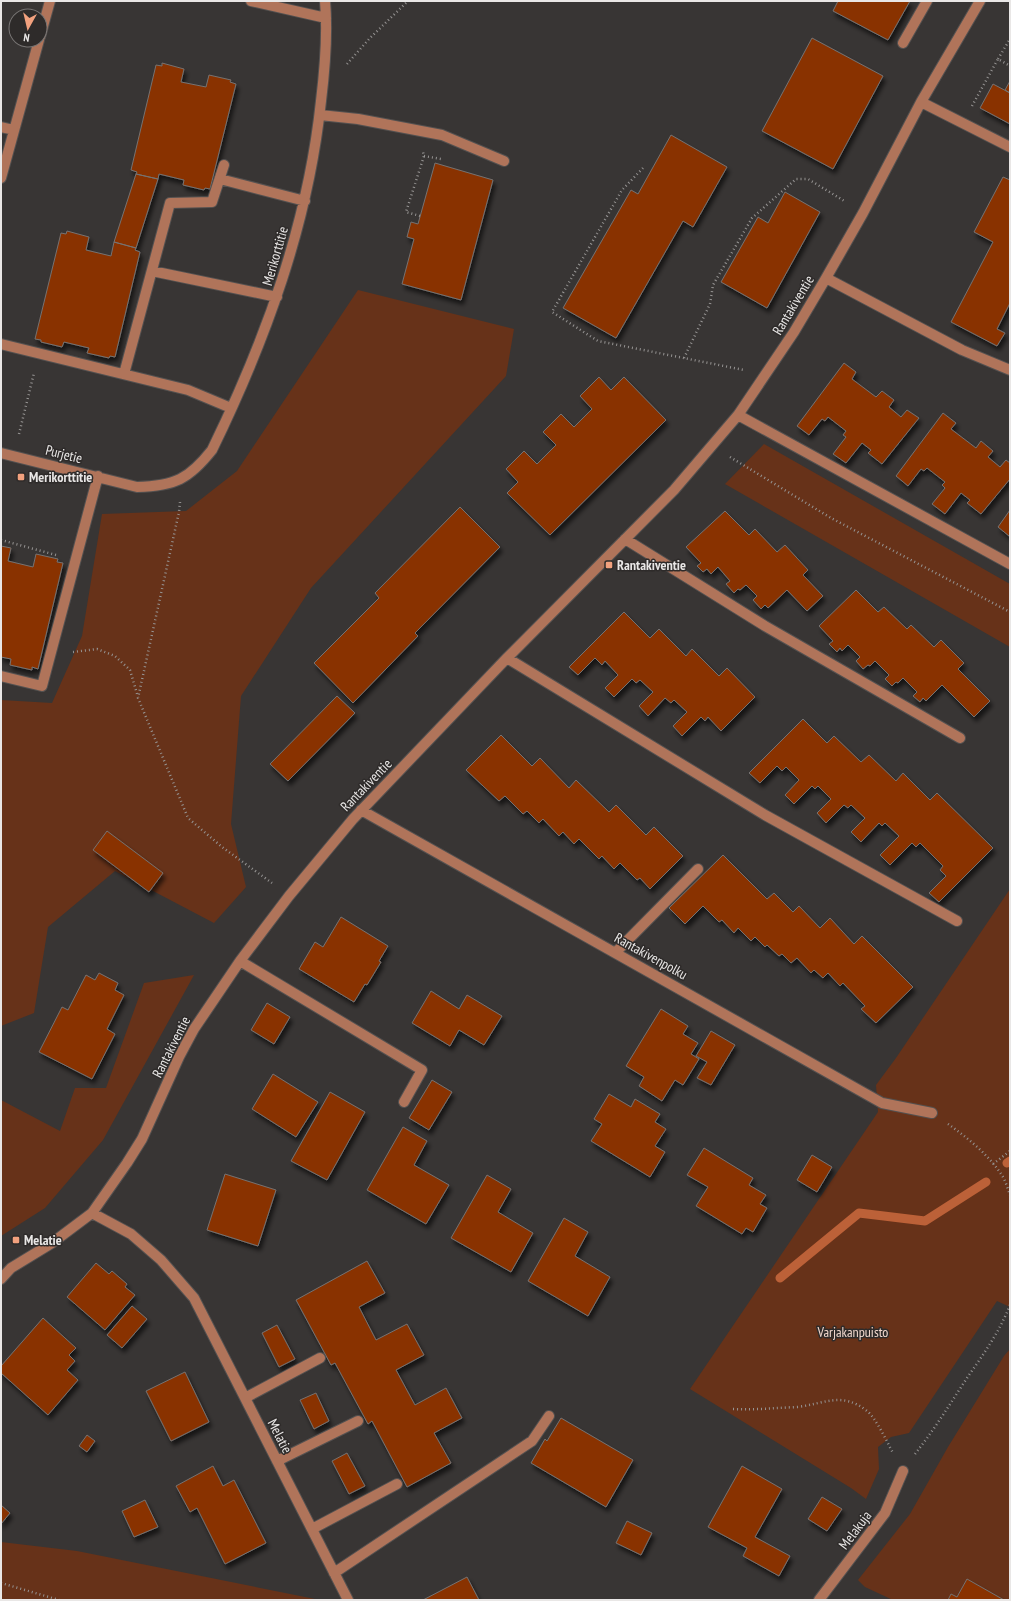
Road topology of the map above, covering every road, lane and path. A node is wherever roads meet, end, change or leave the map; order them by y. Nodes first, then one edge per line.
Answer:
1 (251, 1) edge
2 (325, 1) edge
3 (408, 1) edge
4 (927, 1) edge
5 (980, 1) edge
6 (326, 18) junction
7 (1010, 39) edge
8 (902, 43) dead end
9 (37, 48) edge
10 (998, 59) junction
11 (345, 66) dead end
12 (1010, 66) edge
13 (921, 102) junction
14 (320, 116) junction
15 (964, 124) junction
16 (1, 127) edge
17 (14, 130) junction
18 (419, 131) junction
19 (1010, 147) edge
20 (504, 161) dead end
21 (224, 165) dead end
22 (642, 168) dead end
23 (1, 178) edge
24 (220, 179) junction
25 (304, 202) junction
26 (863, 213) junction
27 (420, 216) dead end
28 (152, 271) junction
29 (826, 278) junction
30 (277, 297) junction
31 (1, 344) edge
32 (39, 354) junction
33 (684, 358) junction
34 (1010, 370) edge
35 (124, 374) junction
36 (766, 375) junction
37 (231, 408) junction
38 (738, 415) junction
39 (19, 434) dead end
40 (712, 446) junction
41 (1, 453) edge
42 (98, 476) junction
43 (168, 484) joint
44 (180, 502) dead end
45 (625, 538) junction
46 (1, 540) edge
47 (76, 561) junction
48 (1010, 564) edge
49 (1010, 612) edge
50 (507, 658) junction
51 (46, 669) junction
52 (1, 676) edge
53 (138, 698) junction
54 (960, 738) dead end
55 (362, 810) junction
56 (698, 870) dead end
57 (273, 884) dead end
58 (957, 921) dead end
59 (616, 952) junction
60 (240, 961) junction
61 (404, 1102) dead end
62 (932, 1113) dead end
63 (963, 1134) dead end
64 (1010, 1151) edge
65 (993, 1164) junction
66 (1010, 1195) edge
67 (92, 1213) junction
68 (1, 1279) edge
69 (1010, 1304) edge
70 (1010, 1315) edge
71 (1005, 1317) junction
72 (320, 1358) dead end
73 (245, 1398) junction
74 (733, 1409) dead end
75 (549, 1416) dead end
76 (358, 1421) dead end
77 (277, 1461) junction
78 (903, 1471) junction
79 (397, 1484) dead end
80 (312, 1528) junction
81 (334, 1573) junction
82 (1, 1582) edge
83 (59, 1600) edge
84 (348, 1600) edge
85 (819, 1600) edge

1 - 6 street
2 - 6 street, Merikorttitie
3 - 11 path
4 - 8 street
5 - 13 street, Rantakiventie
6 - 14 street, Merikorttitie
7 - 10 path
9 - 17 street
10 - 12 path
10 - 15 path
13 - 15 street
13 - 26 street, Rantakiventie
14 - 18 street
14 - 25 street, Merikorttitie
15 - 19 street
16 - 17 street
17 - 23 street
18 - 20 street
18 - 27 path
21 - 24 street
22 - 33 path
24 - 25 street
24 - 28 street
25 - 30 street, Merikorttitie
26 - 29 street, Rantakiventie
26 - 33 path
28 - 30 street
28 - 35 street
29 - 34 street
29 - 36 street, Rantakiventie
30 - 37 street, Merikorttitie
31 - 32 street
32 - 35 street
32 - 39 path
33 - 36 path
35 - 37 street
36 - 38 street, Rantakiventie
37 - 43 street, Merikorttitie
38 - 40 street, Rantakiventie
38 - 48 street
40 - 45 street, Rantakiventie
40 - 49 path
41 - 42 street, Purjetie
42 - 43 street, Purjetie
42 - 47 street
44 - 53 path
45 - 50 street, Rantakiventie
45 - 54 street
46 - 47 path
47 - 51 street
50 - 55 street, Rantakiventie
50 - 58 street
51 - 52 street
51 - 53 path
53 - 57 path
55 - 59 street, Rantakivenpolku
55 - 60 street, Rantakiventie
56 - 59 street
59 - 62 street, Rantakivenpolku
60 - 61 street
60 - 67 street, Rantakiventie
63 - 65 path
64 - 65 path
65 - 66 path
67 - 68 street, Rantakiventie
67 - 73 street, Melatie
69 - 71 path
70 - 71 path
71 - 78 path
72 - 73 street
73 - 77 street, Melatie
74 - 78 path
75 - 81 street
76 - 77 street
77 - 80 street, Melatie
78 - 85 street, Melakuja
79 - 80 street
80 - 81 street, Melatie
81 - 84 street, Melatie
82 - 83 path

